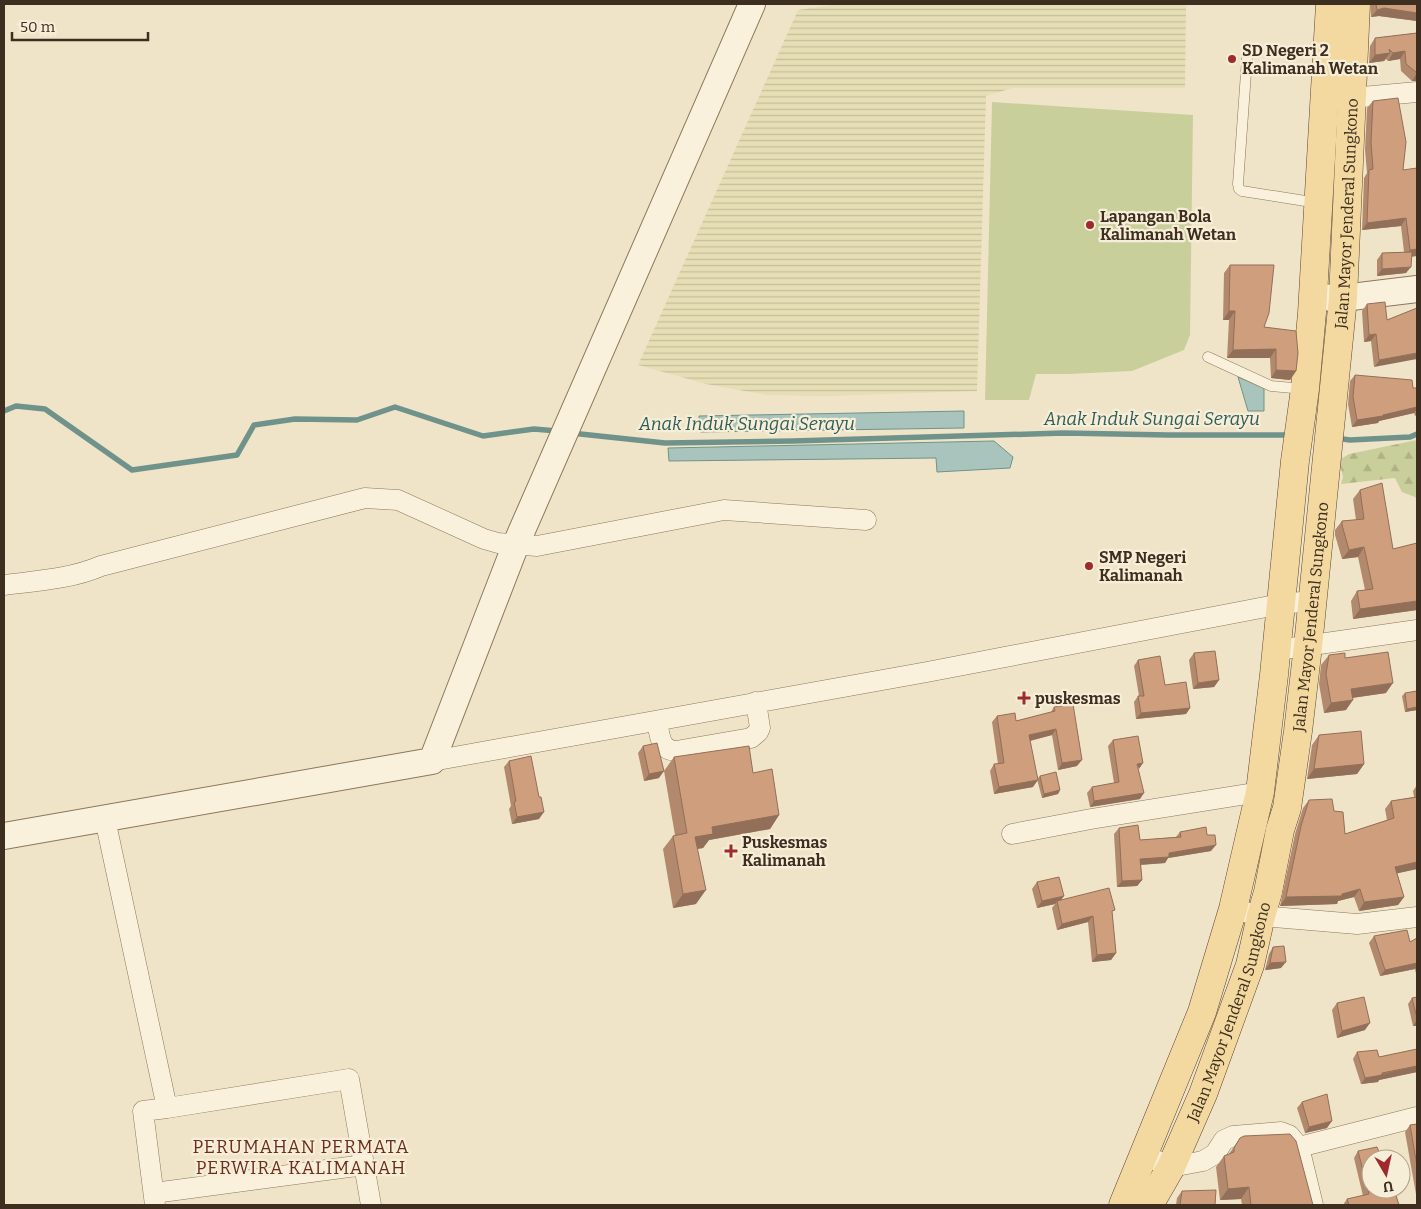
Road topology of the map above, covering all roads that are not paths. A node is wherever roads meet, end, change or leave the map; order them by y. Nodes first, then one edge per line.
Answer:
1 (752, 4) edge
2 (1330, 4) edge
3 (1356, 4) edge
4 (1247, 59) dead end
5 (1417, 92) edge
6 (1338, 100) junction
7 (1319, 203) junction
8 (1417, 289) edge
9 (1313, 298) junction
10 (1342, 298) junction
11 (1208, 357) dead end
12 (1303, 401) junction
13 (866, 520) dead end
14 (516, 544) junction
15 (4, 585) edge
16 (1312, 601) junction
17 (1281, 604) junction
18 (1417, 630) edge
19 (1308, 646) junction
20 (1276, 650) junction
21 (756, 702) junction
22 (657, 721) junction
23 (432, 761) junction
24 (1260, 792) junction
25 (105, 819) junction
26 (5, 834) edge
27 (1012, 834) dead end
28 (1232, 909) junction
29 (1261, 916) junction
30 (1417, 917) edge
31 (167, 1108) junction
32 (1417, 1117) edge
33 (1299, 1147) junction
34 (1144, 1155) junction
35 (364, 1164) junction
36 (1170, 1166) junction
37 (155, 1199) edge
38 (371, 1205) edge
39 (1123, 1205) edge
40 (1149, 1205) edge
41 (1313, 1205) edge

1 - 14 street
2 - 6 main road, Jalan Mayor Jenderal Sungkono
3 - 6 main road, Jalan Mayor Jenderal Sungkono
4 - 7 lane
5 - 6 street
6 - 7 main road, Jalan Mayor Jenderal Sungkono
6 - 10 main road, Jalan Mayor Jenderal Sungkono
7 - 9 main road, Jalan Mayor Jenderal Sungkono
8 - 10 street
9 - 10 street
9 - 12 main road, Jalan Mayor Jenderal Sungkono
10 - 16 main road, Jalan Mayor Jenderal Sungkono
11 - 12 lane
12 - 17 main road, Jalan Mayor Jenderal Sungkono
13 - 14 street
14 - 15 street
14 - 23 street
16 - 17 street
16 - 19 main road, Jalan Mayor Jenderal Sungkono
17 - 20 main road, Jalan Mayor Jenderal Sungkono
17 - 21 street
18 - 19 street
19 - 20 street
19 - 29 main road, Jalan Mayor Jenderal Sungkono
20 - 24 main road, Jalan Mayor Jenderal Sungkono
21 - 22 street
21 - 22 street
22 - 23 street
23 - 25 street
24 - 27 street
24 - 28 main road, Jalan Mayor Jenderal Sungkono
25 - 26 street
25 - 31 street
28 - 29 street
28 - 34 main road, Jalan Mayor Jenderal Sungkono
29 - 30 street
29 - 36 main road, Jalan Mayor Jenderal Sungkono
31 - 35 street
31 - 37 street
32 - 33 street
33 - 36 street
33 - 41 street
34 - 36 street
34 - 39 main road, Jalan Mayor Jenderal Sungkono
35 - 37 street
35 - 38 street
36 - 40 main road, Jalan Mayor Jenderal Sungkono

